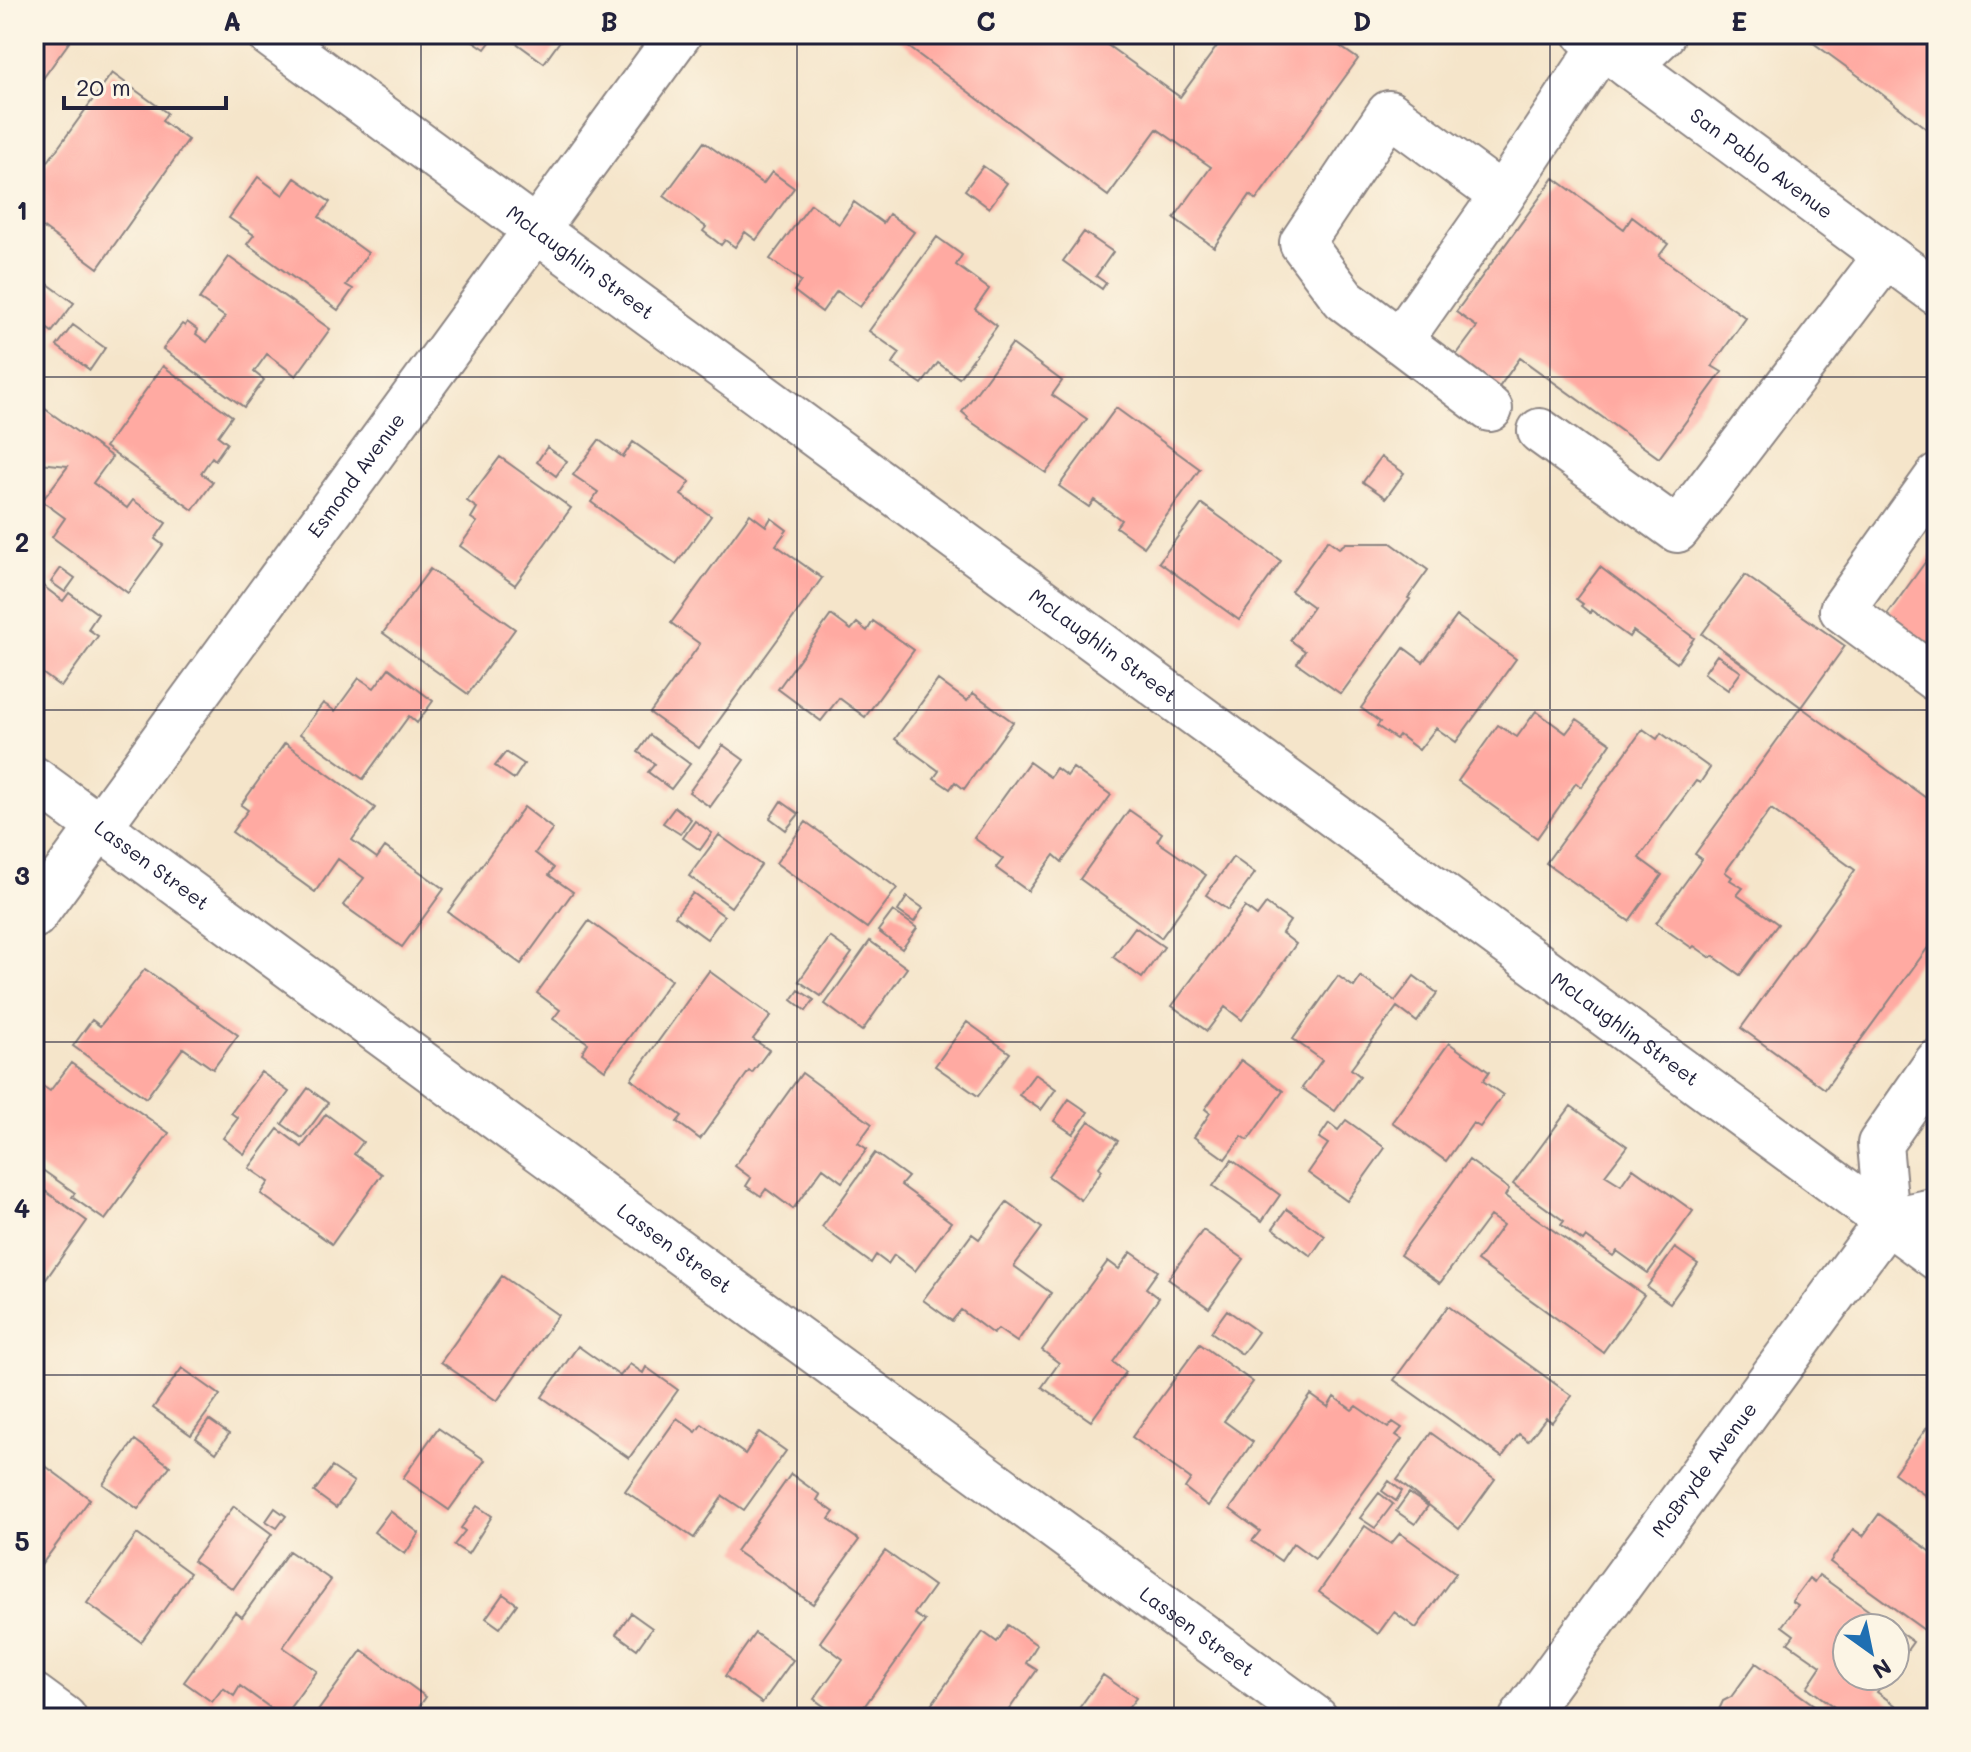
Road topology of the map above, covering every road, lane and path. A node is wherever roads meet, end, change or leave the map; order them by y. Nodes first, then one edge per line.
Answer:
1 (269, 34) edge
2 (679, 34) edge
3 (1663, 34) edge
4 (1606, 48) edge
5 (1502, 196) junction
6 (536, 230) junction
7 (1886, 256) junction
8 (1937, 293) edge
9 (1400, 341) junction
10 (1490, 409) dead end
11 (1540, 431) dead end
12 (1937, 477) edge
13 (1937, 680) edge
14 (34, 779) edge
15 (100, 827) junction
16 (34, 916) edge
17 (1937, 1062) edge
18 (1937, 1210) edge
19 (1887, 1221) junction
20 (1937, 1258) edge
21 (34, 1696) edge
22 (64, 1718) edge
23 (1315, 1718) edge
24 (1522, 1718) edge

1 - 6 street, McLaughlin Street
2 - 6 street, Esmond Avenue
3 - 4 street
4 - 5 street
4 - 7 street, San Pablo Avenue
5 - 9 street
5 - 9 street
6 - 15 street, Esmond Avenue
6 - 19 street, McLaughlin Street
7 - 8 street, San Pablo Avenue
7 - 11 street
9 - 10 street
12 - 13 street
14 - 15 street, Lassen Street
15 - 16 street, Esmond Avenue
15 - 23 street, Lassen Street
17 - 19 street
18 - 19 street
19 - 20 street, McLaughlin Street
19 - 24 street, McBryde Avenue
21 - 22 street

